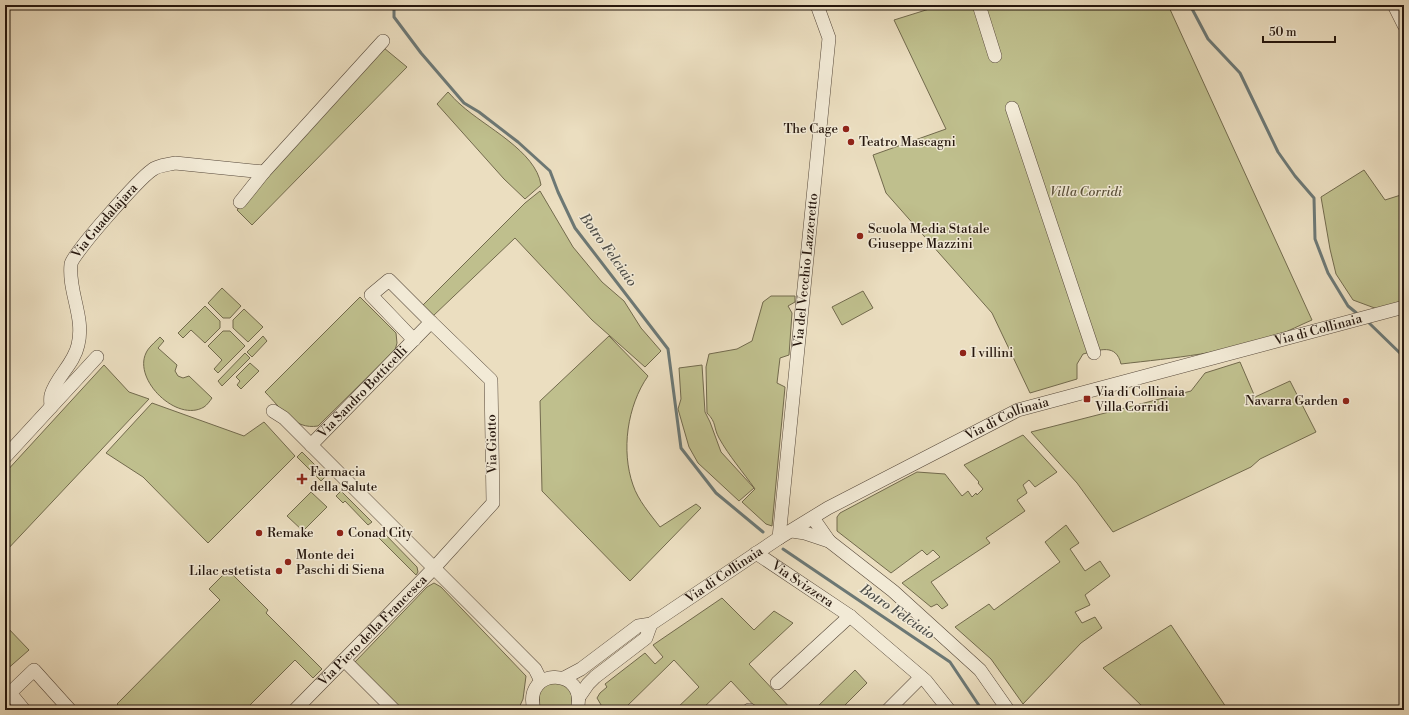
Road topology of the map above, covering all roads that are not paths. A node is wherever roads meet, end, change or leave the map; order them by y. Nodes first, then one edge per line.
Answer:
1 (817, 5) edge
2 (979, 5) edge
3 (1394, 5) edge
4 (1404, 25) edge
5 (383, 41) dead end
6 (995, 56) dead end
7 (1012, 108) dead end
8 (264, 172) junction
9 (240, 202) dead end
10 (1404, 307) edge
11 (431, 322) junction
12 (414, 340) junction
13 (1094, 353) dead end
14 (97, 356) dead end
15 (51, 407) junction
16 (273, 411) dead end
17 (311, 445) junction
18 (5, 457) edge
19 (813, 518) junction
20 (792, 531) junction
21 (779, 538) junction
22 (830, 541) junction
23 (756, 553) junction
24 (434, 568) junction
25 (850, 616) junction
26 (650, 624) junction
27 (344, 660) junction
28 (921, 677) junction
29 (564, 678) junction
30 (541, 681) junction
31 (777, 683) dead end
32 (579, 697) junction
33 (532, 708) edge
34 (24, 710) edge
35 (70, 710) edge
36 (295, 710) edge
37 (394, 710) edge
38 (577, 710) edge
39 (589, 710) edge
40 (888, 710) edge
41 (949, 710) edge
42 (1008, 710) edge

1 - 21 street, Via del Vecchio Lazzeretto
2 - 6 street
3 - 4 street
5 - 8 street
7 - 13 street
8 - 9 street
8 - 15 street, Via Guadalajara
10 - 19 street, Via di Collinaia
11 - 12 street, Via Sandro Botticelli
11 - 12 street, Via Sandro Botticelli
11 - 24 street, Via Giotto
12 - 17 street, Via Sandro Botticelli
14 - 15 street, Via Guadalajara
15 - 18 street, Via Guadalajara
16 - 17 street
17 - 24 street
19 - 20 street, Via di Collinaia
19 - 22 street
20 - 21 street, Via di Collinaia
20 - 22 street
21 - 23 street, Via di Collinaia
22 - 42 street
23 - 25 street, Via Svizzera
23 - 26 street, Via di Collinaia
24 - 27 street, Via Piero della Francesca
24 - 30 street
25 - 28 street, Via Svizzera
25 - 31 street, Via Svizzera
26 - 29 street, Via di Collinaia
26 - 32 street
27 - 36 street, Via Piero della Francesca
27 - 37 street
28 - 40 street
28 - 41 street, Via Svizzera
29 - 30 street
29 - 32 street
30 - 33 street
32 - 38 street
32 - 39 street
34 - 35 street

